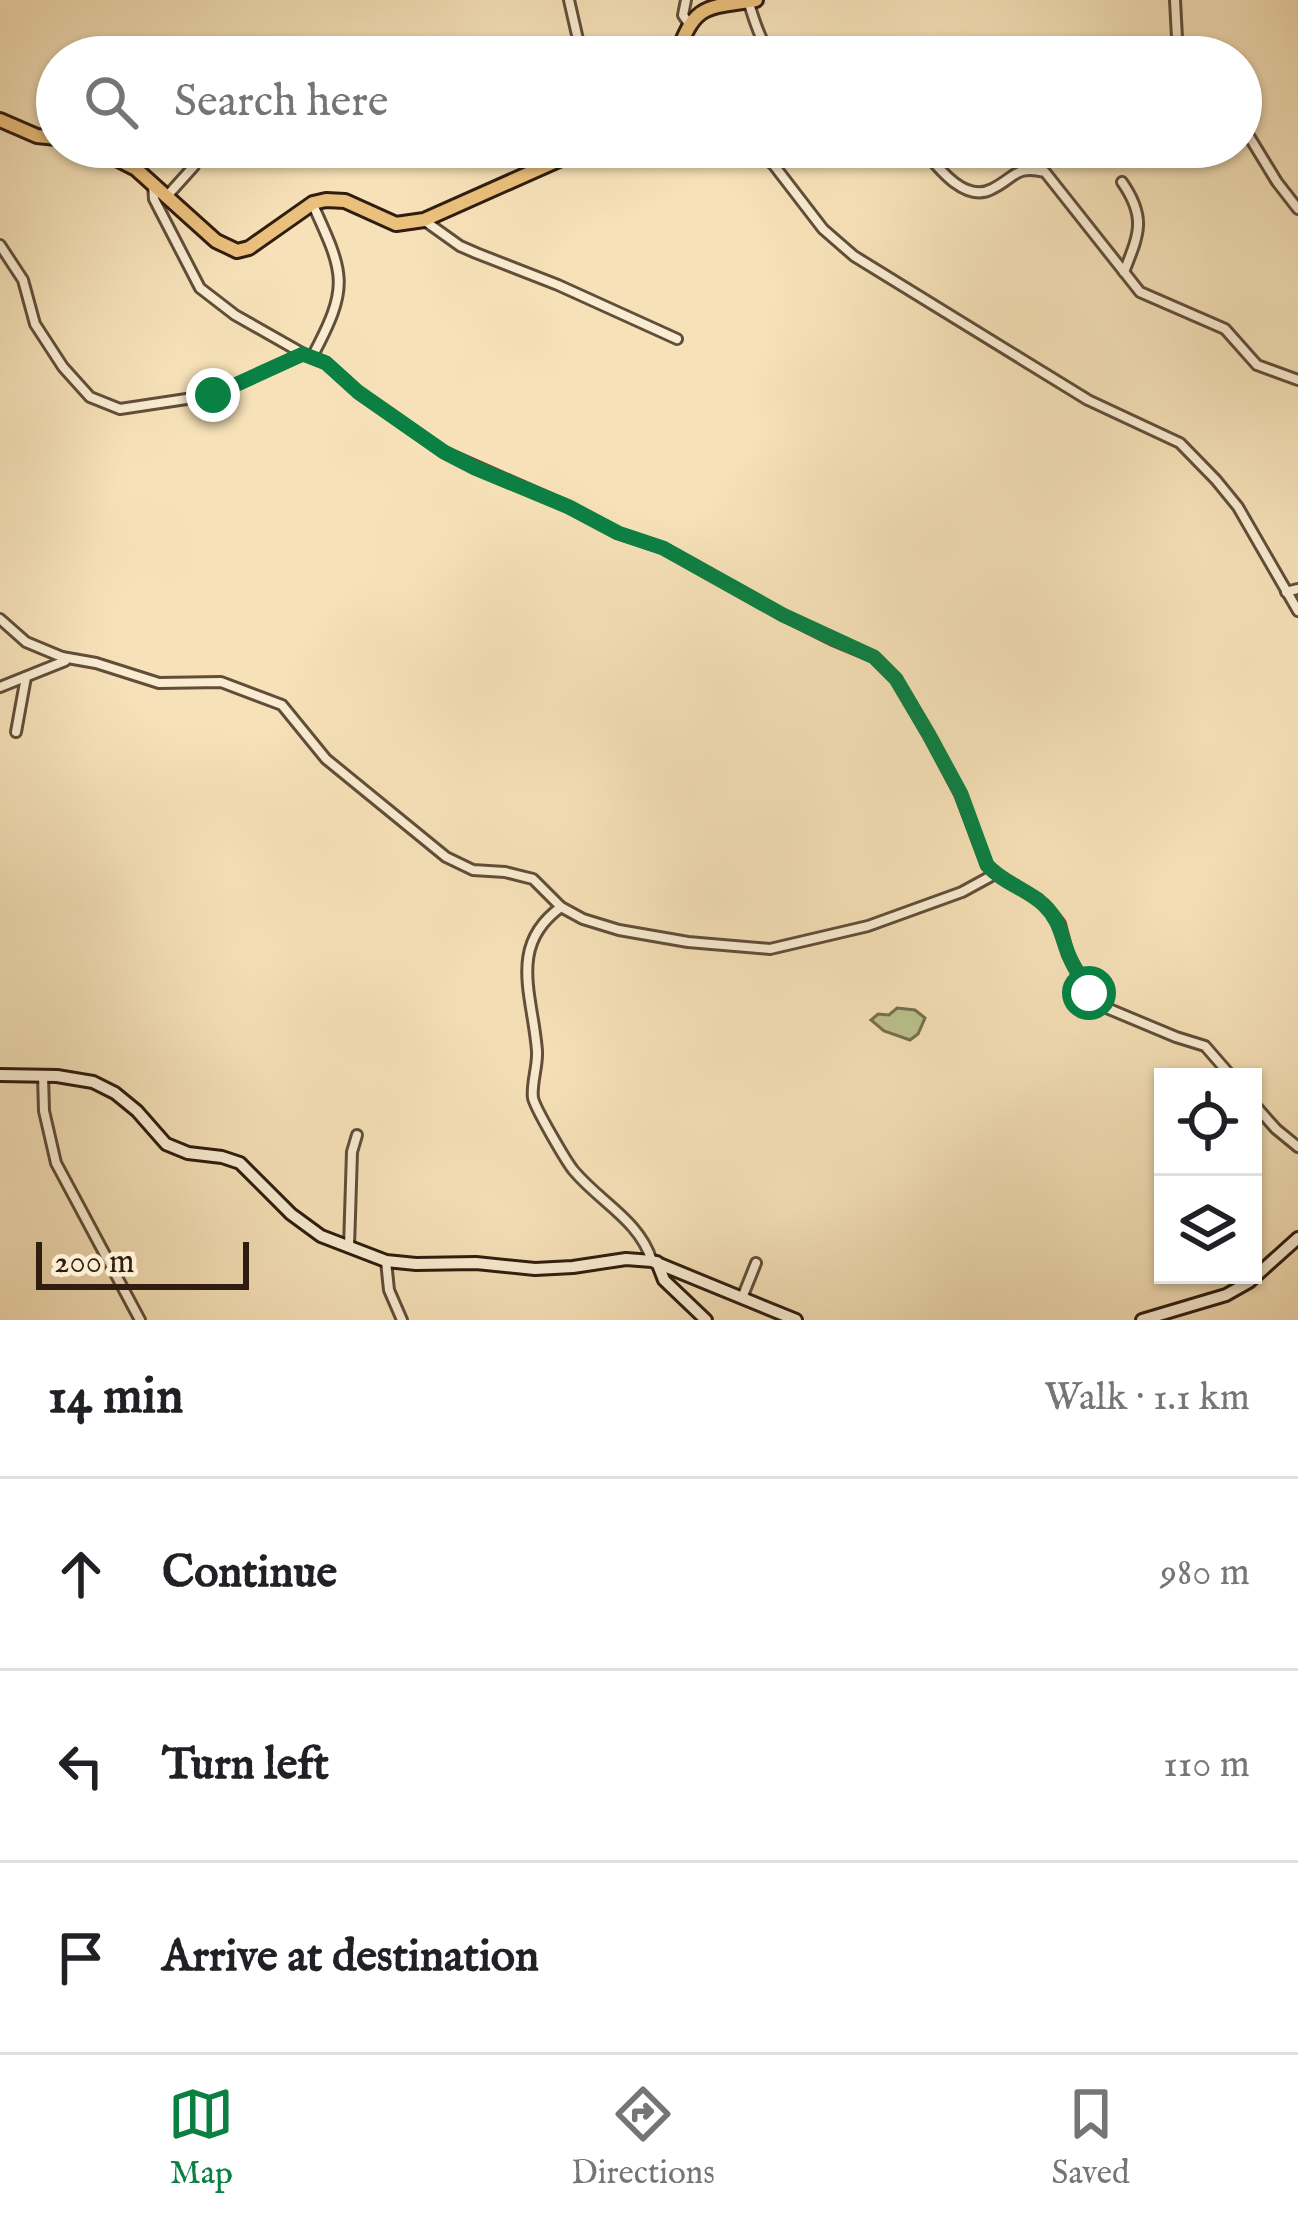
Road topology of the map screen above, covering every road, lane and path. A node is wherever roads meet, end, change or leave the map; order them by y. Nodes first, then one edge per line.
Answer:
1 (569, 0) edge
2 (686, 0) edge
3 (751, 0) edge
4 (1175, 0) edge
5 (689, 23) junction
6 (578, 36) edge
7 (684, 36) edge
8 (760, 36) edge
9 (1177, 36) edge
10 (1, 124) edge
11 (36, 136) edge
12 (1262, 157) edge
13 (134, 168) edge
14 (192, 168) edge
15 (541, 168) edge
16 (775, 168) edge
17 (940, 168) edge
18 (153, 182) junction
19 (1122, 182) dead end
20 (168, 195) junction
21 (313, 203) junction
22 (1298, 209) edge
23 (424, 220) junction
24 (0, 244) edge
25 (1124, 274) junction
26 (677, 339) dead end
27 (308, 356) junction
28 (1298, 380) edge
29 (1298, 589) edge
30 (1286, 592) junction
31 (1298, 611) edge
32 (0, 619) edge
33 (62, 657) junction
34 (26, 676) junction
35 (0, 687) edge
36 (16, 732) dead end
37 (995, 874) junction
38 (561, 907) junction
39 (1224, 1068) edge
40 (0, 1075) edge
41 (43, 1075) junction
42 (1262, 1113) edge
43 (357, 1135) dead end
44 (1298, 1147) edge
45 (1298, 1238) edge
46 (349, 1249) junction
47 (386, 1261) junction
48 (654, 1262) junction
49 (756, 1262) dead end
50 (742, 1298) junction
51 (140, 1320) edge
52 (403, 1320) edge
53 (706, 1320) edge
54 (796, 1320) edge
55 (1142, 1320) edge

1 - 6 street
2 - 5 street
3 - 5 main road
3 - 8 street
4 - 9 street
5 - 7 main road
10 - 11 main road
12 - 22 street
13 - 18 main road
14 - 20 street
15 - 23 main road
16 - 30 street
17 - 25 street
18 - 20 main road
18 - 27 street
19 - 25 street
20 - 21 main road
21 - 23 main road
21 - 27 street
23 - 26 street
24 - 27 street
25 - 28 street
27 - 37 street
29 - 30 street
30 - 31 street
32 - 33 street
33 - 34 street
33 - 38 street
34 - 35 street
34 - 36 street
37 - 38 street
37 - 39 street
38 - 48 street
40 - 41 main road
41 - 46 main road
41 - 51 street
42 - 44 street
43 - 46 street
45 - 55 main road
46 - 47 main road
47 - 48 main road
47 - 52 street
48 - 50 main road
48 - 53 main road
49 - 50 street
50 - 54 main road

